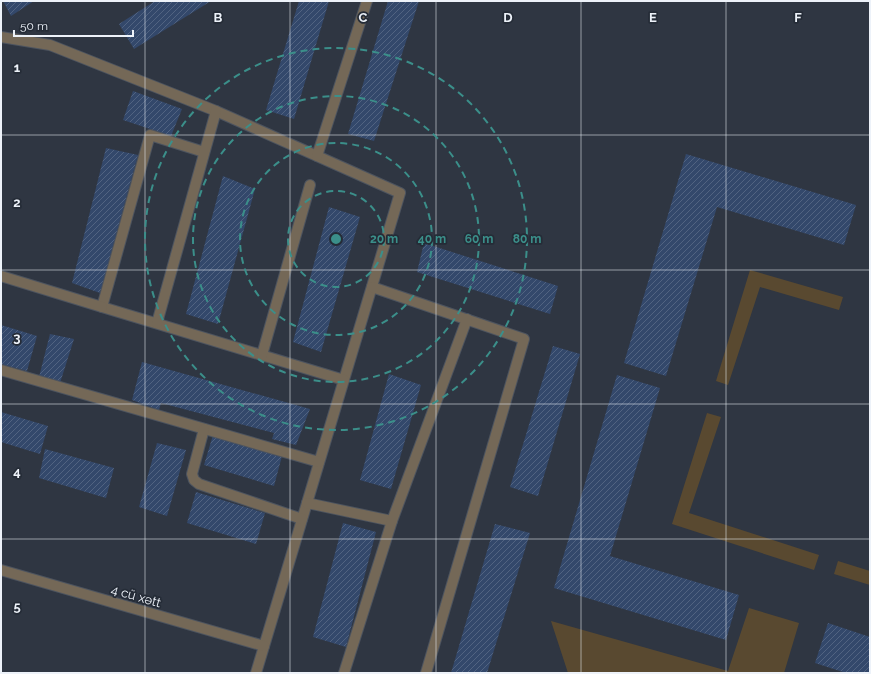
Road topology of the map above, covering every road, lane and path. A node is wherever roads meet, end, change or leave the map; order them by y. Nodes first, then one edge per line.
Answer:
1 (367, 1) edge
2 (1, 37) edge
3 (216, 111) junction
4 (204, 152) junction
5 (317, 156) junction
6 (310, 185) dead end
7 (1, 276) edge
8 (372, 287) junction
9 (102, 307) junction
10 (467, 319) junction
11 (157, 323) junction
12 (262, 355) junction
13 (1, 370) edge
14 (344, 380) junction
15 (204, 429) junction
16 (319, 462) junction
17 (307, 503) junction
18 (302, 519) junction
19 (392, 521) junction
20 (1, 570) edge
21 (264, 646) junction
22 (259, 672) edge
23 (344, 673) edge
24 (426, 673) edge

1 - 5 street
2 - 3 street
3 - 4 street
3 - 5 street
4 - 9 street
4 - 11 street
5 - 8 street
6 - 12 street
7 - 9 street
8 - 10 street
8 - 14 street
9 - 11 street
10 - 19 street
10 - 24 street
11 - 12 street
12 - 14 street
13 - 15 street
14 - 16 street
15 - 16 street
15 - 18 street
16 - 17 street
17 - 18 street
17 - 19 street
18 - 21 street
19 - 23 street
20 - 21 street, 4 cü xətt
21 - 22 street

